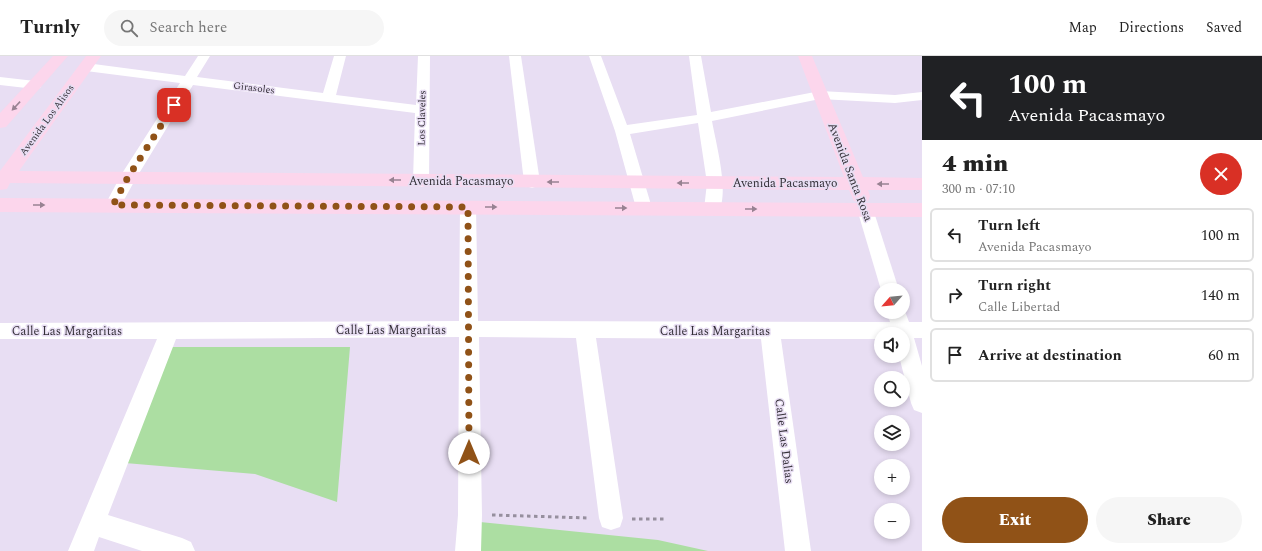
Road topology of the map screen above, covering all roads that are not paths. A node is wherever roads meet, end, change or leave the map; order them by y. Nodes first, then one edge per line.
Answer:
1 (61, 56) edge
2 (204, 56) edge
3 (340, 56) edge
4 (424, 56) edge
5 (514, 56) edge
6 (595, 56) edge
7 (695, 56) edge
8 (805, 56) edge
9 (90, 61) edge
10 (189, 80) junction
11 (0, 81) edge
12 (35, 85) junction
13 (820, 95) junction
14 (922, 96) edge
15 (328, 98) junction
16 (423, 110) junction
17 (704, 118) junction
18 (0, 123) edge
19 (622, 131) junction
20 (127, 179) junction
21 (2, 180) edge
22 (421, 181) junction
23 (532, 182) junction
24 (636, 182) junction
25 (715, 183) junction
26 (857, 184) junction
27 (922, 184) edge
28 (0, 205) edge
29 (113, 205) junction
30 (468, 207) junction
31 (644, 208) junction
32 (712, 208) junction
33 (865, 209) junction
34 (922, 210) edge
35 (888, 283) edge
36 (907, 324) edge
37 (468, 329) junction
38 (170, 330) junction
39 (0, 331) edge
40 (585, 331) junction
41 (770, 331) junction
42 (922, 403) edge
43 (611, 518) road end
44 (93, 523) junction
45 (82, 551) edge
46 (182, 551) edge
47 (468, 551) edge
48 (798, 551) edge

1 - 12 main road
2 - 10 street
3 - 15 street
4 - 16 street, Los Claveles
5 - 23 street
6 - 19 street
7 - 17 street
8 - 13 main road, Avenida Santa Rosa
9 - 10 street, Girasoles
9 - 21 main road, Avenida Los Alisos
10 - 15 street, Girasoles
10 - 20 street
11 - 12 street
12 -> 18 main road
13 - 14 street
13 - 17 street
13 - 26 main road, Avenida Santa Rosa
15 - 16 street, Girasoles
16 - 22 street, Los Claveles
17 - 19 street
17 - 25 street
19 - 24 street
20 - 21 main road, Avenida Pacasmayo
22 -> 20 main road, Avenida Pacasmayo
20 - 29 street
22 - 23 main road, Avenida Pacasmayo
24 -> 23 main road, Avenida Pacasmayo
25 -> 24 main road, Avenida Pacasmayo
24 - 31 street
25 - 26 main road, Avenida Pacasmayo
25 - 32 street
27 -> 26 main road, Avenida Pacasmayo
26 - 33 main road, Avenida Santa Rosa
28 -> 29 main road
29 - 30 main road
30 -> 31 main road
30 - 37 street
31 - 32 main road
32 -> 33 main road
33 - 34 main road
33 - 35 street, Avenida Santa Rosa
36 - 41 street, Calle Las Margaritas
36 - 42 street
37 - 38 street, Calle Las Margaritas
37 - 40 street, Calle Las Margaritas
37 - 47 street
38 - 39 street, Calle Las Margaritas
38 - 44 street
40 - 41 street, Calle Las Margaritas
40 - 43 street
41 - 48 street, Calle Las Dalias
44 - 45 street
44 - 46 street

